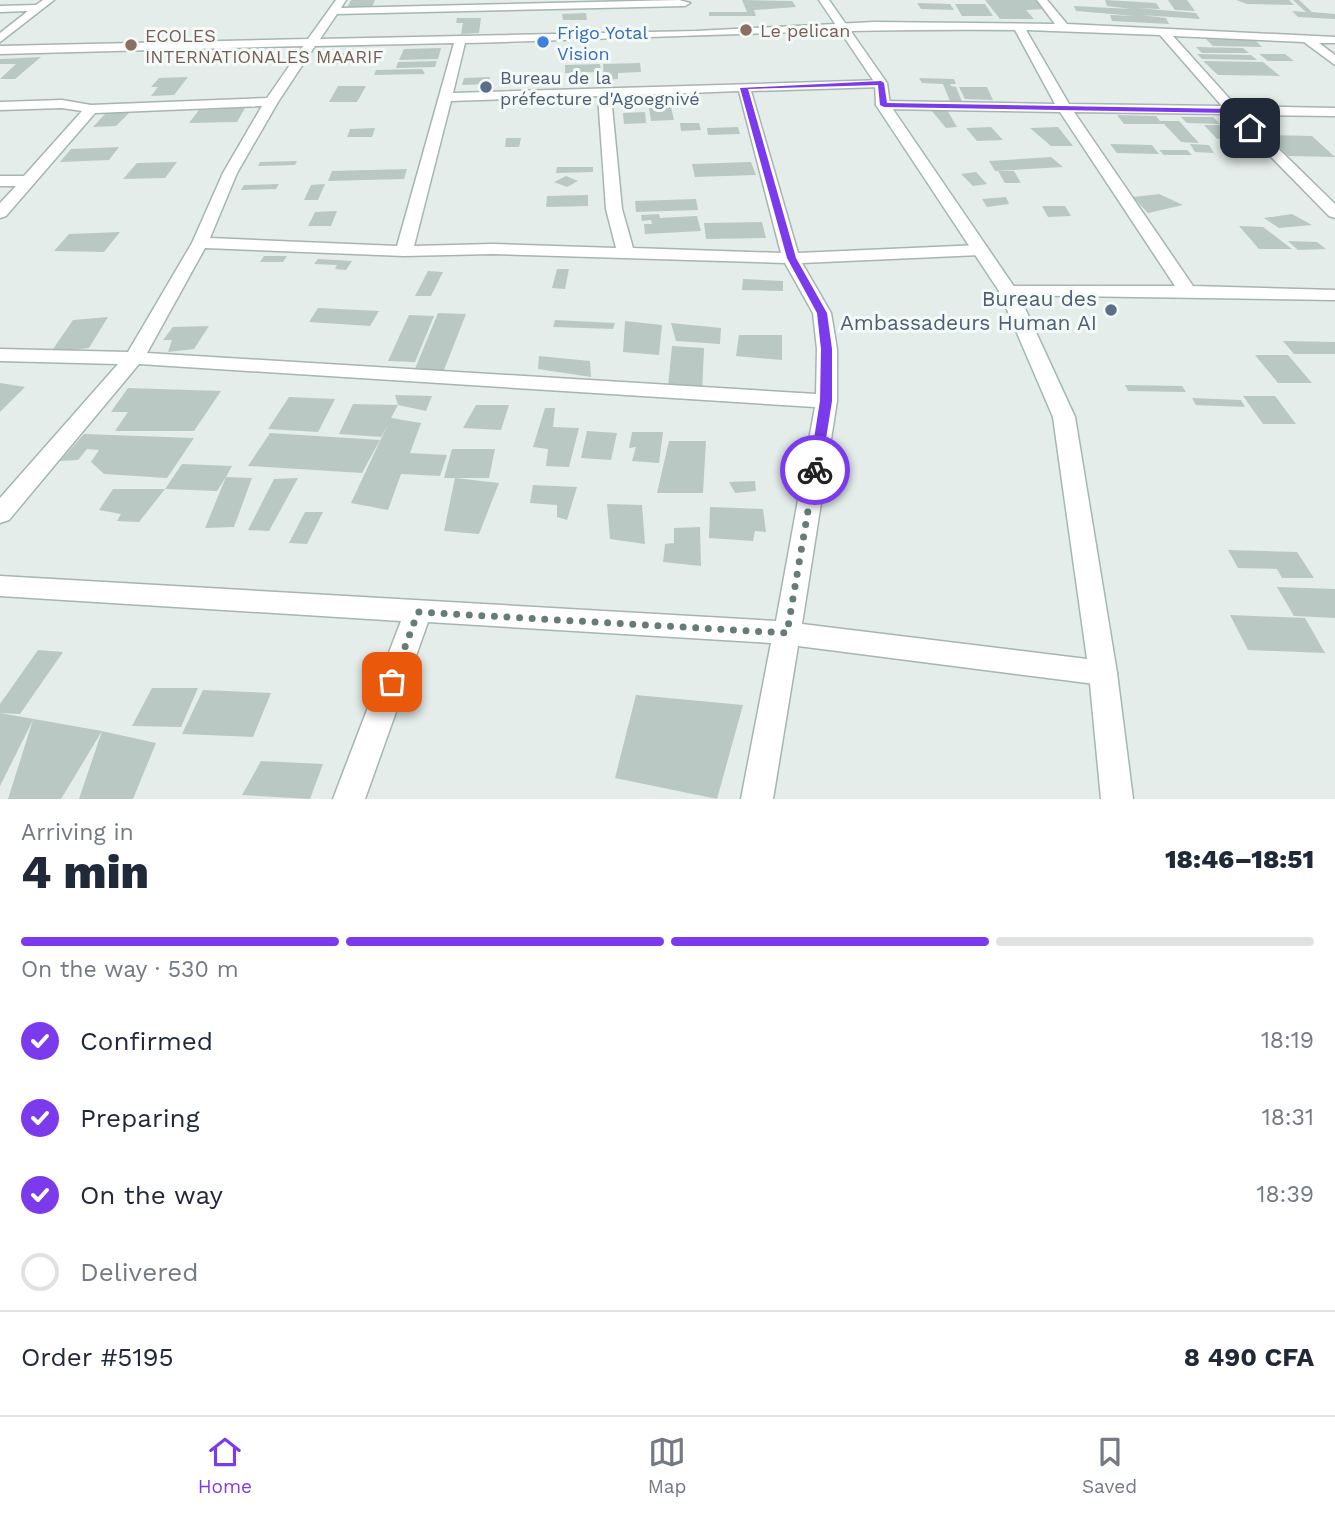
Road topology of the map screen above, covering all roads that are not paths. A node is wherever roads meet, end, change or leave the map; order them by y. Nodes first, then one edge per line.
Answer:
1 (49, 0) edge
2 (824, 0) edge
3 (1042, 0) edge
4 (509, 4) edge
5 (338, 5) edge
6 (38, 8) junction
7 (0, 9) edge
8 (689, 15) edge
9 (1018, 26) junction
10 (842, 27) junction
11 (1065, 27) junction
12 (1163, 31) junction
13 (1306, 38) junction
14 (0, 39) edge
15 (1335, 40) edge
16 (460, 41) junction
17 (312, 44) junction
18 (0, 50) edge
19 (1335, 61) edge
20 (881, 83) junction
21 (744, 88) junction
22 (604, 92) junction
23 (447, 97) junction
24 (271, 102) junction
25 (884, 105) junction
26 (0, 106) edge
27 (91, 109) junction
28 (1065, 110) junction
29 (1233, 111) junction
30 (1335, 113) edge
31 (0, 181) edge
32 (28, 181) junction
33 (0, 213) edge
34 (1335, 213) edge
35 (200, 243) junction
36 (980, 250) junction
37 (404, 251) junction
38 (625, 254) junction
39 (792, 258) junction
40 (1008, 291) junction
41 (1188, 291) junction
42 (1329, 295) edge
43 (1335, 311) edge
44 (0, 355) edge
45 (134, 358) junction
46 (826, 401) junction
47 (0, 514) edge
48 (0, 586) edge
49 (418, 612) junction
50 (787, 633) junction
51 (1103, 673) junction
52 (349, 799) edge
53 (757, 799) edge
54 (1117, 799) edge

1 - 6 street
2 - 10 street
3 - 11 street
4 - 5 street
4 - 8 street
5 - 17 street
6 - 7 street
6 - 14 street
8 - 10 street
8 - 16 street
9 - 10 street
9 - 11 street
9 - 28 street
10 - 20 street
11 - 12 street
12 - 13 street
12 - 29 street
13 - 15 street
13 - 19 street
16 - 17 street
16 - 23 street
17 - 18 street
17 - 24 street
20 - 21 street
20 - 25 street
21 - 22 street
21 - 39 street
22 - 23 street
22 - 38 street
23 - 37 street
24 - 27 street
24 - 35 street
25 - 28 street
25 - 36 street
26 - 27 street
27 - 32 street
28 - 29 street
28 - 41 street
29 - 30 street
29 - 34 street
31 - 32 street
32 - 33 street
35 - 37 street
35 - 45 street
36 - 39 street
36 - 40 street
37 - 38 street
38 - 39 street
39 - 46 street
40 - 41 street
40 - 51 street
41 - 42 street
42 - 43 street
44 - 45 street
45 - 46 street
45 - 47 street
46 - 50 street
48 - 49 street
49 - 50 street
49 - 52 street
50 - 51 street
50 - 53 street
51 - 54 street

